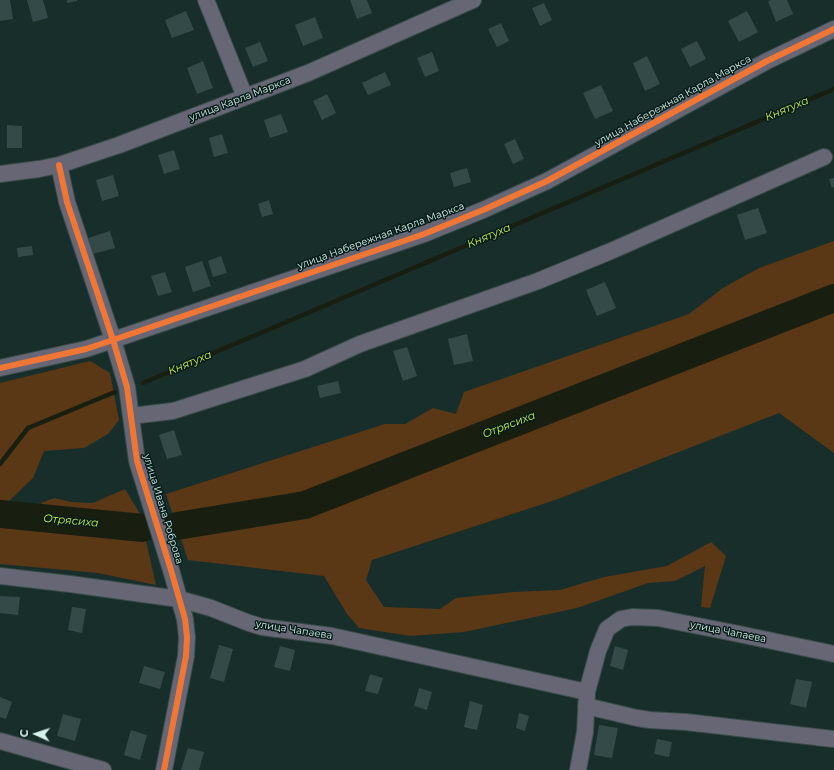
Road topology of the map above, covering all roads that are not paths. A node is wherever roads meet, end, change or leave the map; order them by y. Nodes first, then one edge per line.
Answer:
1 (206, 0) edge
2 (473, 0) edge
3 (834, 29) edge
4 (244, 97) junction
5 (824, 157) dead end
6 (59, 165) junction
7 (0, 174) edge
8 (113, 340) junction
9 (0, 368) edge
10 (131, 416) junction
11 (0, 576) edge
12 (179, 599) junction
13 (834, 654) edge
14 (587, 699) junction
15 (833, 739) dead end
16 (0, 741) edge
17 (103, 770) edge
18 (164, 770) edge
19 (578, 770) edge

1 - 4 street
2 - 4 street, улица Карла Маркса
3 - 8 street, улица Набережная Карла Маркса
4 - 6 street, улица Карла Маркса
5 - 10 street
6 - 7 street, улица Карла Маркса
6 - 8 street, улица Ивана Роброва
8 - 9 street, улица Набережная Карла Маркса
8 - 10 street, улица Ивана Роброва
10 - 12 street, улица Ивана Роброва
11 - 12 street, улица Чапаева
12 - 14 street, улица Чапаева
12 - 18 street, улица Ивана Роброва
13 - 14 street, улица Чапаева
14 - 15 street, улица Чапаева
14 - 19 street
16 - 17 street

